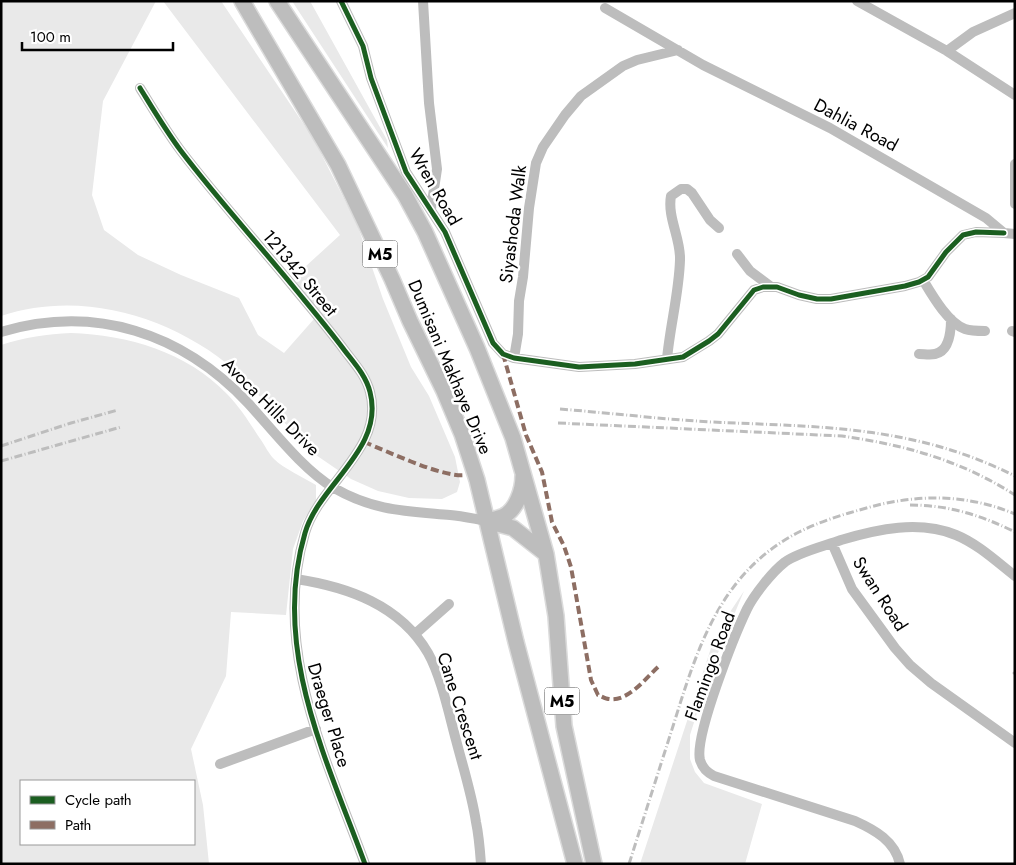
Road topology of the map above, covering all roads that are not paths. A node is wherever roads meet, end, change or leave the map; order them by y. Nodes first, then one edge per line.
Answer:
1 (242, 1) edge
2 (277, 1) edge
3 (341, 1) edge
4 (423, 1) edge
5 (857, 1) edge
6 (605, 8) dead end
7 (1015, 13) edge
8 (678, 50) junction
9 (947, 51) junction
10 (140, 88) dead end
11 (1015, 95) edge
12 (1015, 164) edge
13 (1015, 204) edge
14 (431, 209) junction
15 (719, 228) dead end
16 (1009, 233) edge
17 (737, 254) dead end
18 (923, 280) junction
19 (770, 286) junction
20 (951, 319) junction
21 (985, 331) dead end
22 (1, 332) edge
23 (919, 354) dead end
24 (514, 358) junction
25 (667, 359) junction
26 (523, 472) junction
27 (332, 487) junction
28 (487, 521) junction
29 (832, 543) junction
30 (546, 554) junction
31 (1015, 576) edge
32 (296, 579) junction
33 (449, 604) dead end
34 (415, 634) junction
35 (316, 729) junction
36 (1015, 744) edge
37 (220, 764) dead end
38 (365, 864) edge
39 (482, 864) edge
40 (575, 864) edge
41 (594, 864) edge
42 (900, 864) edge

1 - 28 main road, Dumisani Makhaye Drive / M5
2 - 26 main road, Dumisani Makhaye Drive / M5
3 - 14 street, Wren Road
4 - 14 street
5 - 9 street
6 - 8 street, Dahlia Road
7 - 9 street
8 - 16 street, Dahlia Road
8 - 24 street, Siyashoda Walk
9 - 11 street
10 - 27 street, 121342 Street
12 - 13 street
14 - 24 street, Wren Road
15 - 25 street
16 - 18 street
17 - 19 street
18 - 19 street
18 - 20 street
19 - 25 street
20 - 21 street
20 - 23 street
22 - 27 street, Avoca Hills Drive
24 - 25 street
26 - 28 main road
26 - 30 main road, Dumisani Makhaye Drive / M5
27 - 28 street, Avoca Hills Drive
27 - 32 street, Draeger Place
28 - 30 main road
28 - 40 main road, Dumisani Makhaye Drive / M5
29 - 31 street, Swan Road
29 - 36 street, Swan Road
29 - 42 street, Flamingo Road
30 - 41 main road, Dumisani Makhaye Drive / M5
32 - 34 street, Cane Crescent
32 - 35 street, Draeger Place
33 - 34 street
34 - 39 street, Cane Crescent
35 - 37 street
35 - 38 street, Draeger Place

